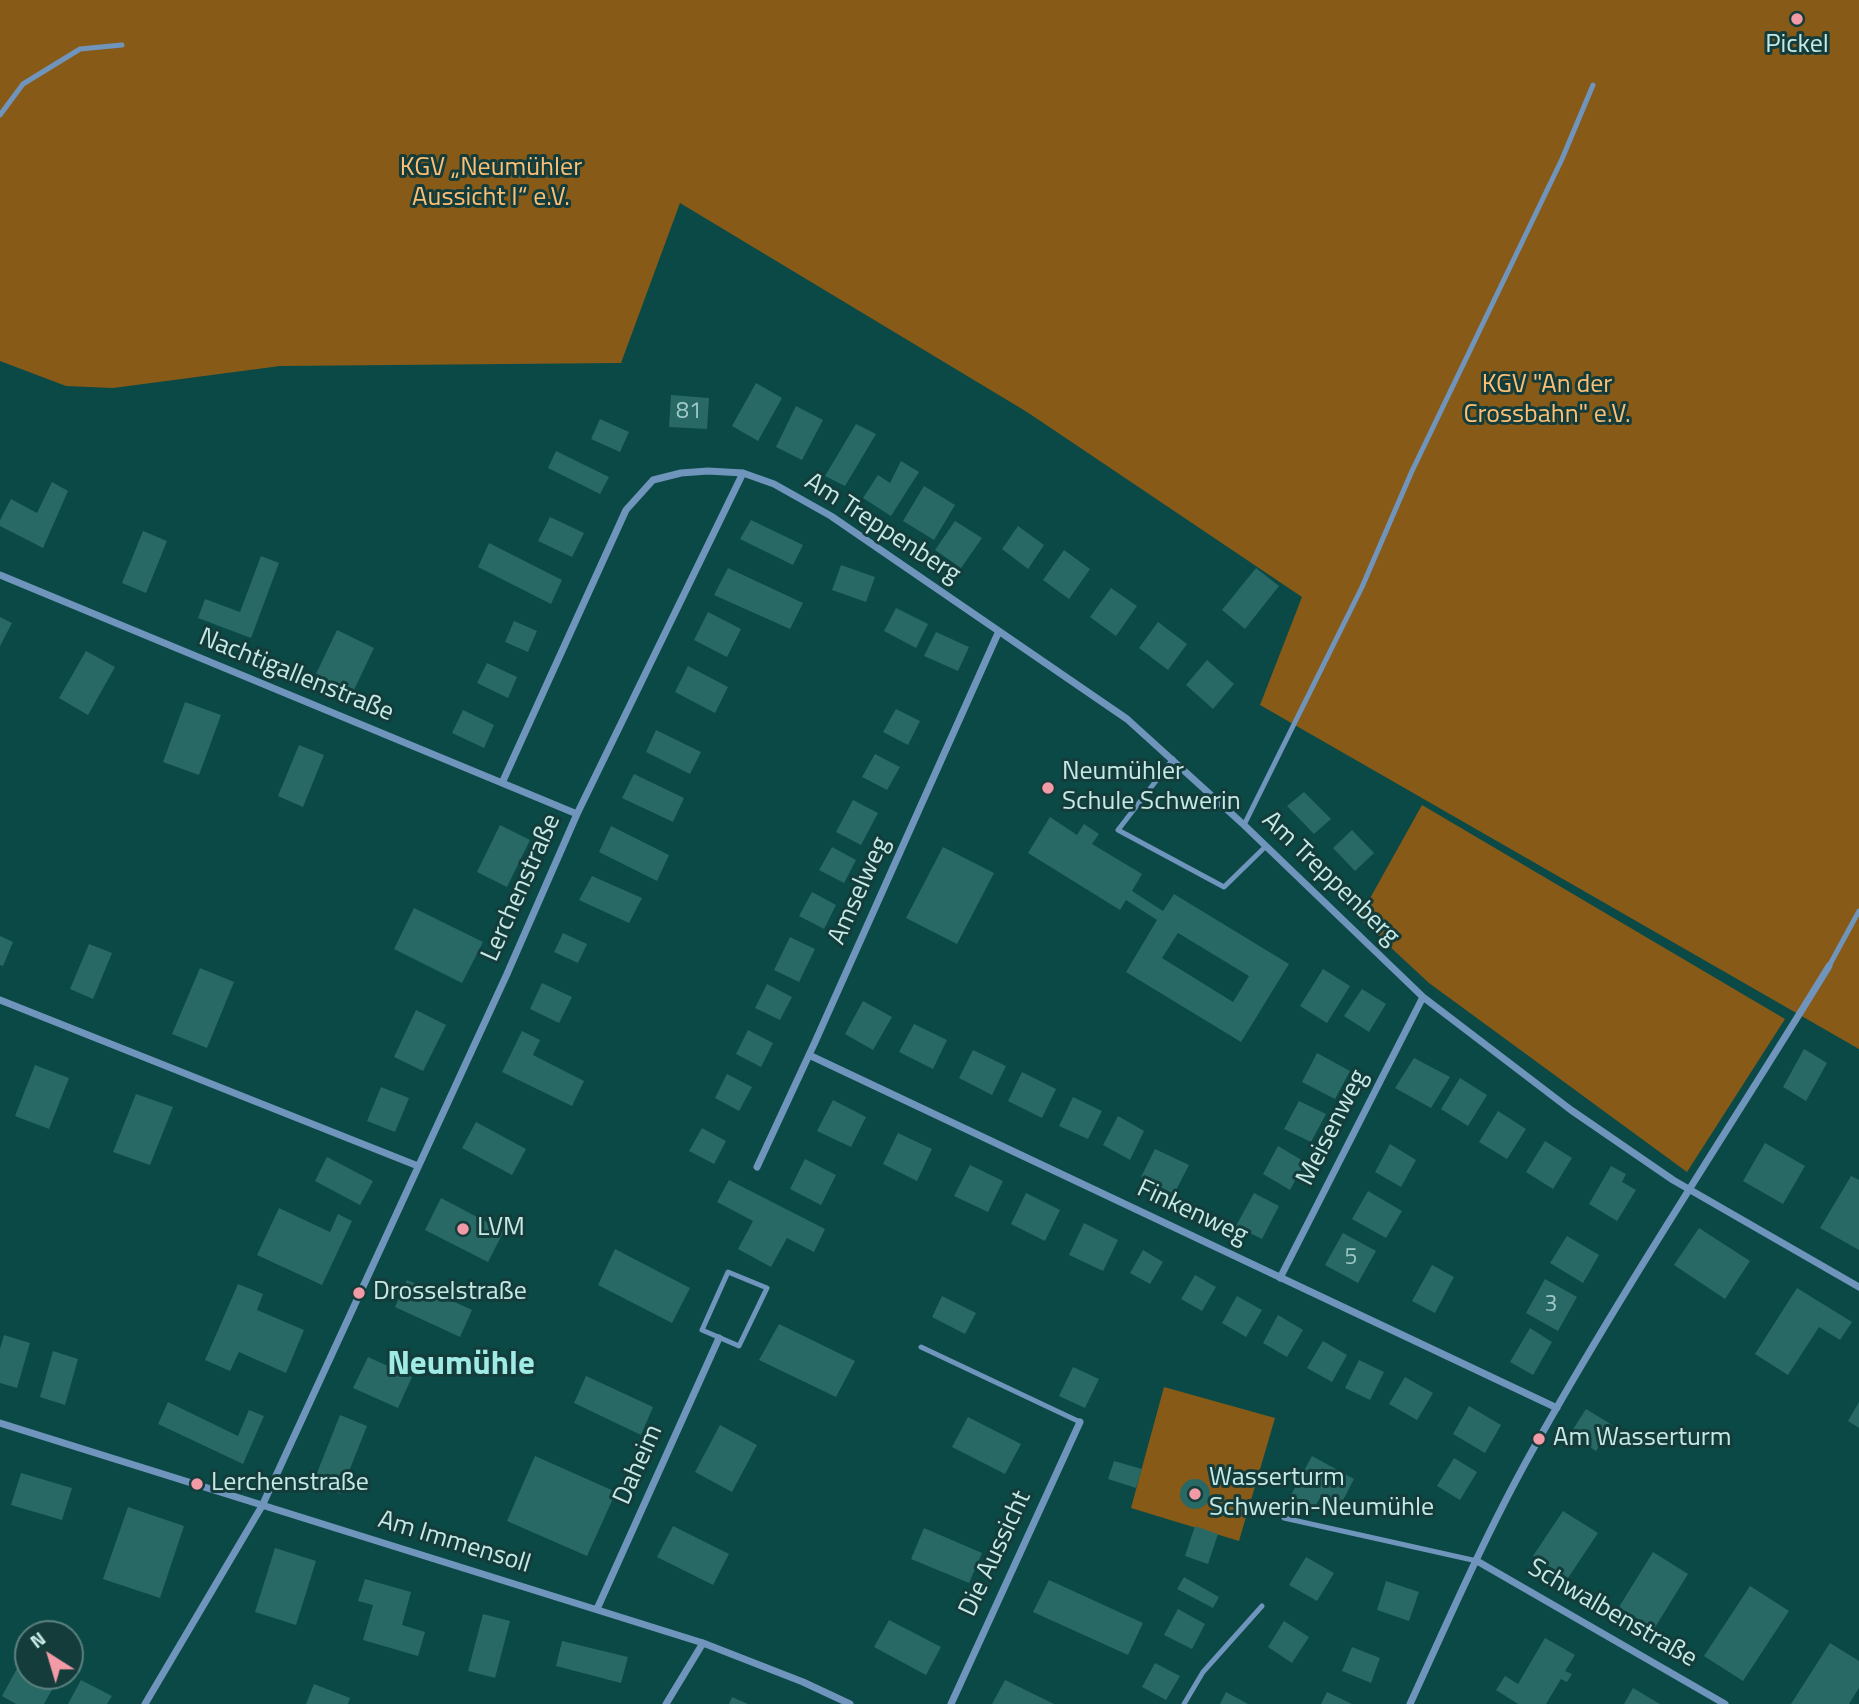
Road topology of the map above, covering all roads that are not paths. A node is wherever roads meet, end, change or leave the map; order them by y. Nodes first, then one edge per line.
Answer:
1 (122, 45) dead end
2 (1593, 85) dead end
3 (0, 116) edge
4 (743, 473) junction
5 (0, 575) edge
6 (999, 631) junction
7 (1173, 759) junction
8 (502, 783) junction
9 (578, 814) junction
10 (1244, 825) junction
11 (1265, 846) junction
12 (1859, 911) edge
13 (1829, 966) joint
14 (1423, 998) junction
15 (0, 1000) edge
16 (809, 1055) junction
17 (418, 1166) junction
18 (757, 1167) dead end
19 (1688, 1189) junction
20 (1280, 1278) junction
21 (1859, 1287) edge
22 (719, 1338) junction
23 (921, 1347) dead end
24 (1557, 1408) junction
25 (1080, 1422) joint
26 (0, 1423) edge
27 (262, 1506) junction
28 (1284, 1518) dead end
29 (1477, 1560) junction
30 (1262, 1606) dead end
31 (597, 1609) junction
32 (703, 1643) junction
33 (145, 1704) edge
34 (666, 1704) edge
35 (850, 1704) edge
36 (951, 1704) edge
37 (1184, 1704) edge
38 (1410, 1704) edge
39 (1724, 1704) edge

1 - 3 lane
2 - 10 lane
4 - 6 street, Am Treppenberg
4 - 8 street
4 - 9 street, Lerchenstraße
5 - 8 street, Nachtigallenstraße
6 - 7 street, Am Treppenberg
6 - 16 street, Amselweg
7 - 10 street, Am Treppenberg
7 - 11 lane
8 - 9 street, Nachtigallenstraße
9 - 17 street, Lerchenstraße
10 - 11 street, Am Treppenberg
11 - 14 street, Am Treppenberg
12 - 13 lane
13 - 19 street
14 - 19 street, Am Treppenberg
14 - 20 street, Meisenweg
15 - 17 street
16 - 18 street, Amselweg
16 - 20 street, Finkenweg
17 - 27 street, Lerchenstraße
19 - 21 street, Am Treppenberg
19 - 24 street
20 - 24 street, Finkenweg
22 - 22 lane
22 - 31 street, Daheim
23 - 25 lane
24 - 29 street
25 - 36 street, Die Aussicht
26 - 27 street, Am Immensoll
27 - 31 street, Am Immensoll
27 - 33 street, Lerchenstraße
28 - 29 lane
29 - 38 street
29 - 39 street, Schwalbenstraße
30 - 37 lane
31 - 32 street, Am Immensoll
32 - 34 street
32 - 35 street, Am Immensoll

